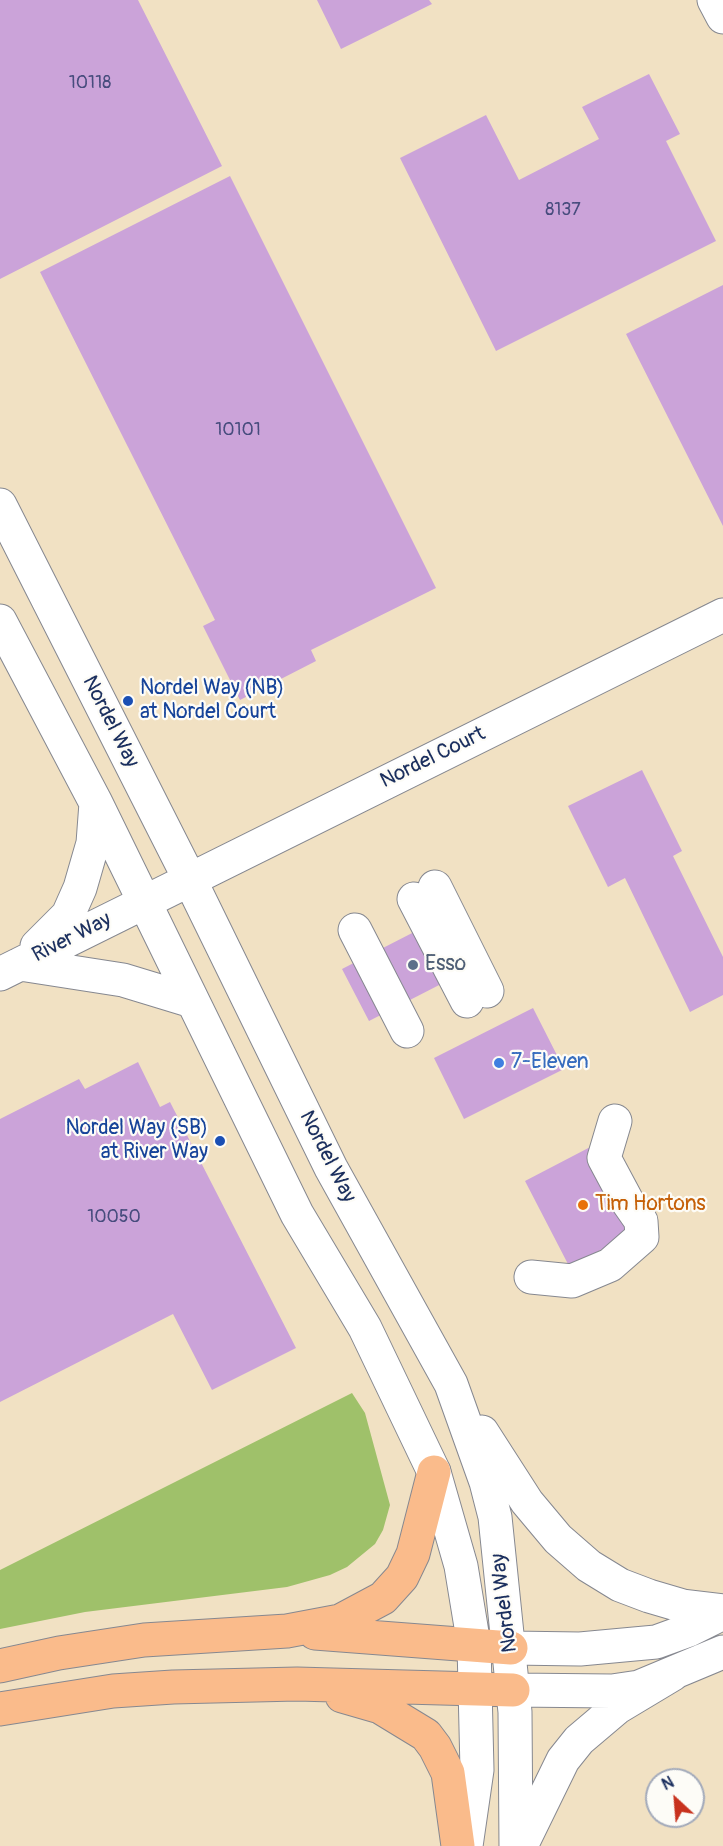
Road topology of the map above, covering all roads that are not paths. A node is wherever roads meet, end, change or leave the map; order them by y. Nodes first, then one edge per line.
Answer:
1 (714, 0) edge
2 (723, 17) edge
3 (0, 505) edge
4 (0, 621) edge
5 (721, 622) edge
6 (96, 803) junction
7 (189, 879) junction
8 (144, 901) junction
9 (384, 914) junction
10 (10, 969) edge
11 (192, 1002) junction
12 (437, 1016) junction
13 (615, 1121) dead end
14 (531, 1277) dead end
15 (451, 1384) junction
16 (434, 1472) junction
17 (723, 1612) edge
18 (287, 1631) junction
19 (474, 1645) junction
20 (511, 1648) junction
21 (723, 1652) edge
22 (0, 1666) edge
23 (673, 1674) junction
24 (297, 1684) junction
25 (476, 1688) junction
26 (513, 1690) junction
27 (0, 1709) edge
28 (458, 1846) edge
29 (466, 1846) edge
30 (516, 1846) edge
31 (521, 1846) edge

1 - 2 street
3 - 7 street, Nordel Way
4 - 6 street, Nordel Way
5 - 7 street, Nordel Court
6 - 8 street, Nordel Way
6 - 10 street
7 - 8 street, Nordel Court
7 - 15 street, Nordel Way
8 - 10 street, River Way
8 - 11 street, Nordel Way
9 - 12 street
9 - 12 street
9 - 12 street
10 - 11 street
11 - 16 street, Nordel Way
13 - 14 street
15 - 17 street
15 - 20 street, Nordel Way
16 - 18 highway
16 - 19 street, Nordel Way
17 - 20 street
18 - 19 highway
18 - 22 highway
19 - 20 highway
19 - 25 street, Nordel Way
20 - 26 street, Nordel Way
21 - 23 street
23 - 26 street
23 - 31 street
24 - 25 highway
24 - 27 highway
24 - 28 highway
25 - 26 highway
25 - 29 street, Nordel Way
26 - 30 street, Nordel Way

